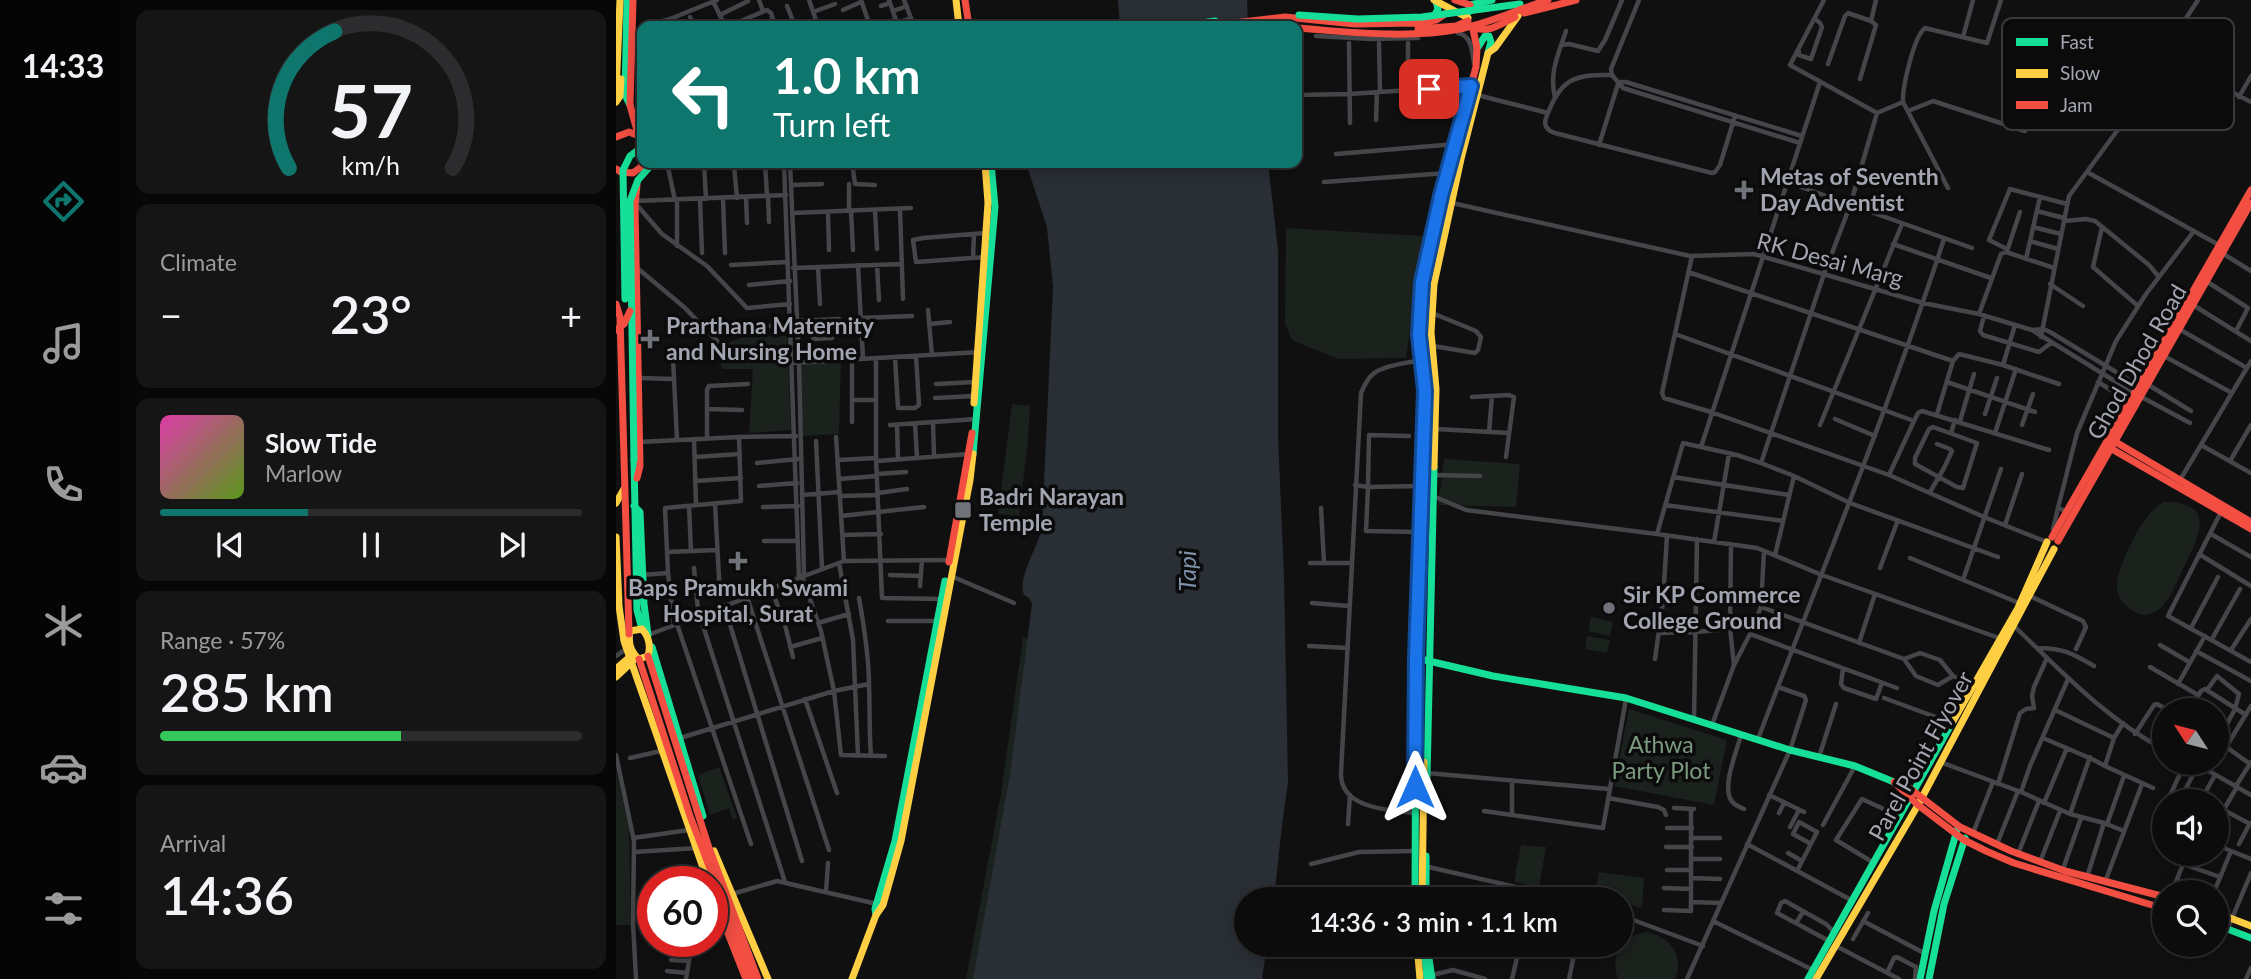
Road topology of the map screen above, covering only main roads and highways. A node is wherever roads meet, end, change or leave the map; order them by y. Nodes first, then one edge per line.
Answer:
1 (633, 0) edge
2 (956, 0) edge
3 (965, 0) edge
4 (1435, 0) edge
5 (1455, 0) edge
6 (1489, 0) edge
7 (1525, 0) edge
8 (1539, 0) edge
9 (1548, 0) edge
10 (1576, 0) edge
11 (621, 2) edge
12 (1469, 7) junction
13 (1452, 10) junction
14 (1521, 14) junction
15 (1280, 20) junction
16 (959, 21) edge
17 (968, 21) edge
18 (1217, 21) edge
19 (1268, 21) edge
20 (1276, 21) edge
21 (1287, 21) edge
22 (1299, 21) edge
23 (1302, 21) edge
24 (1427, 22) junction
25 (1302, 23) edge
26 (1470, 23) junction
27 (1302, 29) edge
28 (1477, 48) junction
29 (1488, 53) junction
30 (616, 67) edge
31 (616, 93) edge
32 (616, 102) edge
33 (630, 105) junction
34 (637, 127) edge
35 (637, 135) edge
36 (616, 137) edge
37 (637, 150) edge
38 (640, 168) edge
39 (642, 168) edge
40 (647, 168) edge
41 (985, 168) edge
42 (992, 168) edge
43 (616, 169) edge
44 (2251, 190) edge
45 (2250, 202) edge
46 (2220, 249) junction
47 (988, 257) junction
48 (628, 301) junction
49 (616, 304) edge
50 (637, 318) junction
51 (619, 321) edge
52 (616, 330) edge
53 (619, 343) edge
54 (638, 344) junction
55 (980, 352) junction
56 (2140, 390) junction
57 (976, 419) junction
58 (2109, 443) junction
59 (626, 482) junction
60 (634, 495) junction
61 (617, 500) edge
62 (2223, 509) junction
63 (2251, 522) edge
64 (2251, 530) edge
65 (616, 535) edge
66 (2053, 538) junction
67 (617, 559) edge
68 (952, 560) junction
69 (944, 599) junction
70 (636, 604) junction
71 (618, 606) edge
72 (646, 633) junction
73 (630, 647) edge
74 (1416, 648) junction
75 (1430, 651) junction
76 (649, 658) junction
77 (1416, 658) junction
78 (1429, 660) junction
79 (616, 670) edge
80 (616, 677) edge
81 (1977, 686) junction
82 (1427, 742) junction
83 (1913, 794) junction
84 (1920, 802) junction
85 (1957, 830) junction
86 (1970, 833) junction
87 (1964, 840) junction
88 (702, 847) junction
89 (705, 866) edge
90 (1415, 887) edge
91 (1424, 887) edge
92 (1425, 887) edge
93 (2152, 894) edge
94 (2152, 905) edge
95 (2229, 917) edge
96 (2251, 926) edge
97 (2229, 928) edge
98 (728, 934) edge
99 (2251, 938) edge
100 (1833, 944) junction
101 (1418, 957) edge
102 (1427, 957) edge
103 (1430, 978) edge
104 (746, 979) edge
105 (752, 979) edge
106 (758, 979) edge
107 (768, 979) edge
108 (852, 979) edge
109 (1420, 979) edge
110 (1808, 979) edge
111 (1816, 979) edge
112 (1917, 979) edge
113 (1929, 979) edge

1 - 33 main road
2 - 16 main road
3 - 17 main road
4 - 13 main road
4 - 24 main road
5 - 12 main road
6 - 12 main road
7 - 14 main road
8 - 18 main road, bridge
9 - 27 main road, bridge
10 - 14 main road
11 - 30 main road
11 - 32 main road
11 - 33 main road
12 - 13 main road
12 - 26 main road
13 - 24 main road
13 - 26 main road
14 - 26 main road
14 - 29 main road
15 - 19 main road
15 - 20 main road
15 - 21 main road
15 - 22 main road
23 - 24 main road
25 - 26 main road
26 - 28 main road
28 - 29 main road
28 - 74 main road
29 - 75 main road
30 - 31 main road
33 - 34 main road
35 - 36 main road
37 - 48 main road, bridge
38 - 43 main road
39 - 50 main road
40 - 48 main road, bridge
41 - 47 main road
42 - 47 main road
44 - 45 main road, Ghod Dhod Road
45 - 46 main road, Ghod Dhod Road
46 - 56 main road
46 - 56 main road, Ghod Dhod Road
47 - 55 main road
48 - 51 main road
48 - 52 main road, bridge
48 - 60 main road, bridge
49 - 51 main road
50 - 51 main road
50 - 54 main road
51 - 53 main road
53 - 54 main road
53 - 59 main road
54 - 60 main road
55 - 57 main road
55 - 57 main road
56 - 58 main road, Ghod Dhod Road
56 - 58 main road
57 - 68 main road
58 - 62 main road
58 - 66 main road, Ghod Dhod Road
58 - 66 main road
59 - 61 main road
59 - 70 main road
60 - 70 main road
62 - 63 main road
62 - 64 main road
65 - 67 main road
66 - 81 main road
66 - 81 main road, Parel Point Flyover
67 - 71 main road
68 - 69 main road
68 - 69 main road
69 - 108 main road
70 - 72 main road
70 - 73 main road
71 - 73 main road
72 - 73 main road
72 - 76 main road
72 - 107 main road
73 - 76 main road
73 - 79 main road
73 - 80 main road
73 - 88 main road
73 - 88 main road
74 - 75 main road
74 - 77 main road
75 - 78 main road
76 - 88 main road
77 - 78 main road
77 - 90 main road
78 - 82 main road
78 - 83 main road
81 - 83 main road
81 - 84 main road, Parel Point Flyover
82 - 91 main road, bridge
82 - 92 main road
83 - 84 main road
83 - 100 main road
84 - 85 main road
84 - 100 main road, Parel Point Flyover
85 - 86 main road
85 - 87 main road
85 - 112 main road
86 - 87 main road
86 - 93 main road
87 - 94 main road
87 - 113 main road
88 - 89 main road
88 - 105 main road
88 - 106 main road
95 - 96 main road
97 - 99 main road
98 - 104 main road
100 - 110 main road
100 - 111 main road, Parel Point Flyover
101 - 109 main road
102 - 103 main road

